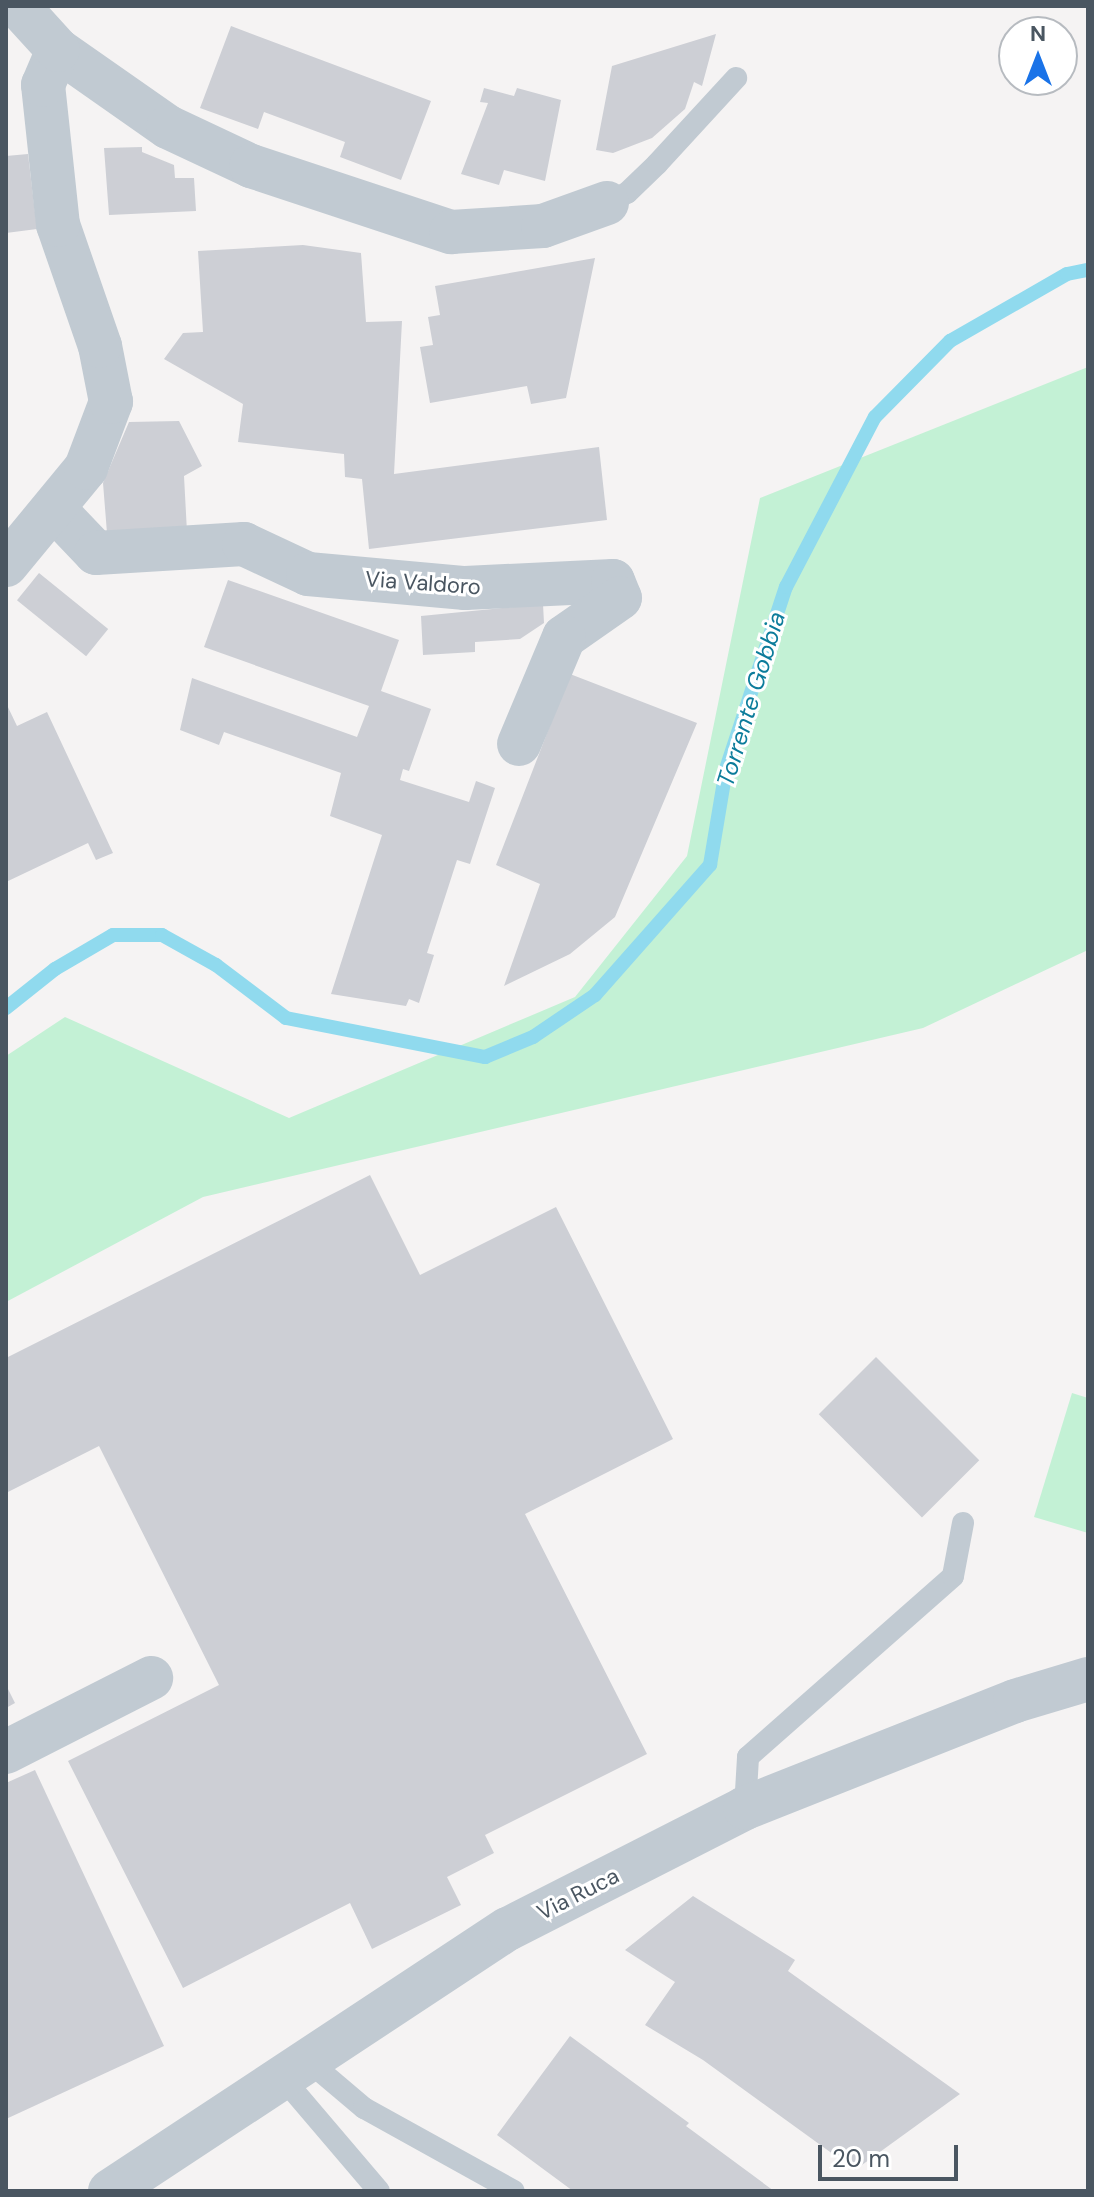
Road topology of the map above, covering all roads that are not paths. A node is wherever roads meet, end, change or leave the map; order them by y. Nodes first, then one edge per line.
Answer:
1 (18, 6) edge
2 (58, 50) junction
3 (736, 78) dead end
4 (607, 203) joint
5 (56, 511) junction
6 (6, 565) edge
7 (519, 744) dead end
8 (963, 1523) dead end
9 (151, 1678) dead end
10 (1088, 1679) edge
11 (6, 1752) edge
12 (745, 1808) junction
13 (293, 2067) junction
14 (110, 2191) edge
15 (379, 2191) edge
16 (514, 2191) edge

1 - 2 street
2 - 4 street
2 - 5 street
3 - 4 lane
5 - 6 street
5 - 7 street, Via Valdoro
8 - 12 lane
9 - 11 street
10 - 12 street, Via Ruca
12 - 13 street, Via Ruca
13 - 14 street, Via Ruca
13 - 15 lane
13 - 16 lane

